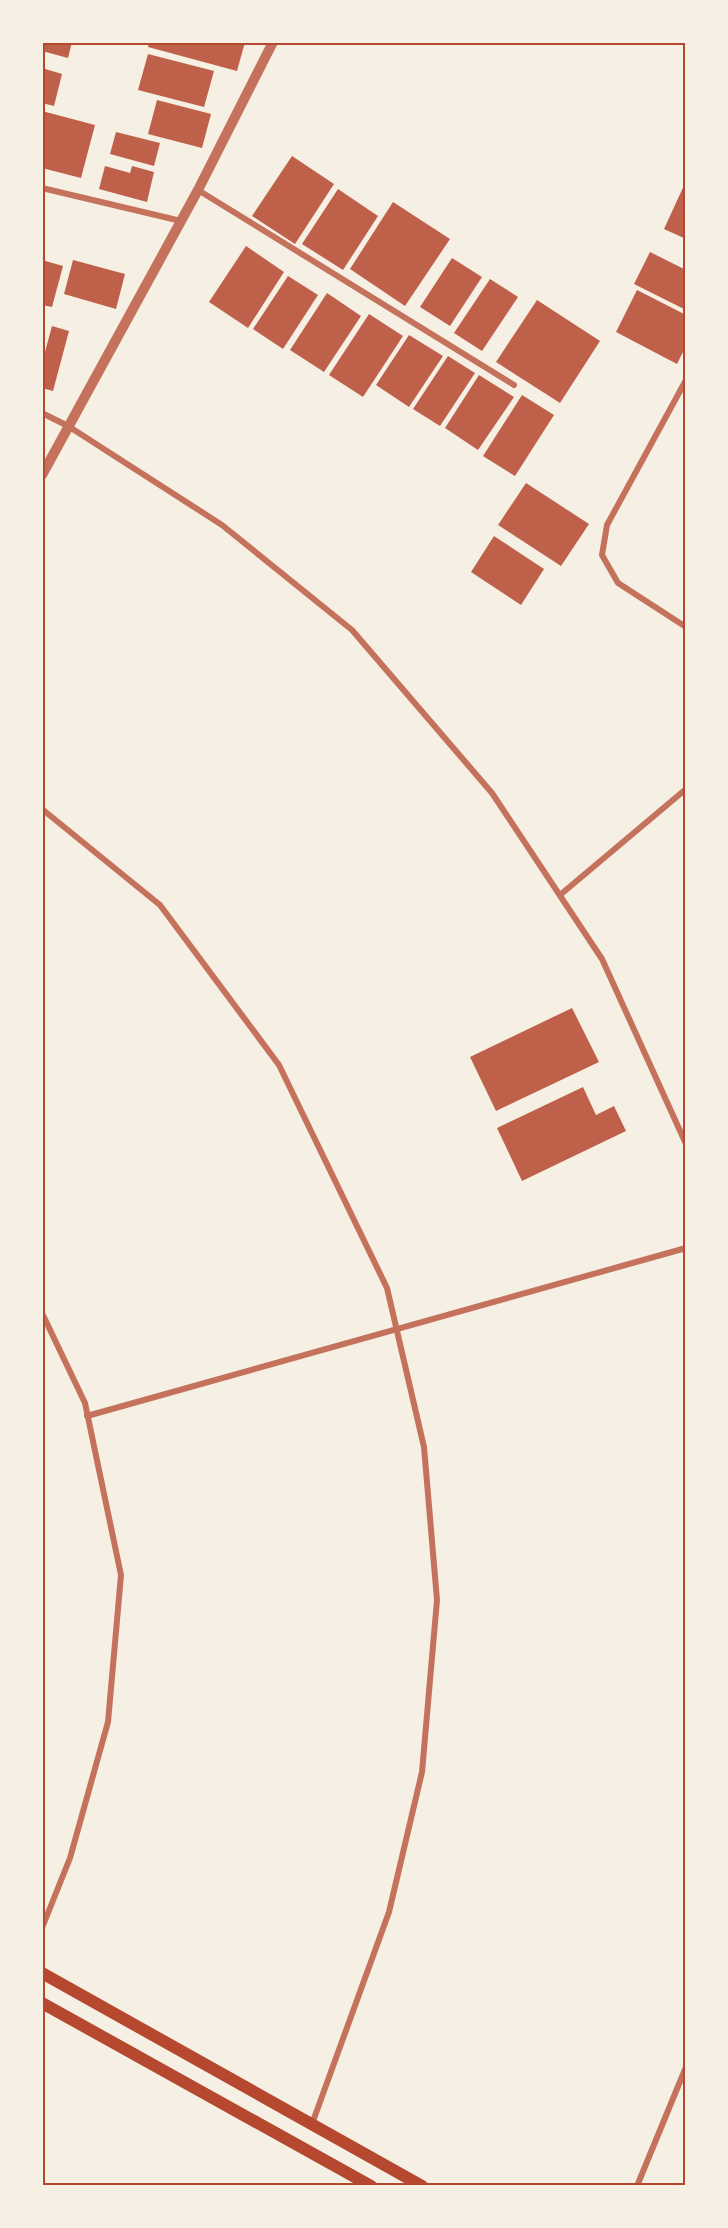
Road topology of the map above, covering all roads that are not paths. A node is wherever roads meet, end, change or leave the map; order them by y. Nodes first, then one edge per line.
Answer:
1 (273, 42) edge
2 (42, 188) edge
3 (198, 190) junction
4 (181, 221) junction
5 (686, 380) edge
6 (514, 385) dead end
7 (42, 413) edge
8 (68, 426) junction
9 (42, 475) edge
10 (686, 627) edge
11 (686, 789) edge
12 (42, 809) edge
13 (560, 895) junction
14 (686, 1144) edge
15 (686, 1248) edge
16 (42, 1313) edge
17 (397, 1329) junction
18 (87, 1416) junction
19 (42, 1928) edge
20 (42, 1973) edge
21 (42, 2003) edge
22 (686, 2067) edge
23 (312, 2124) junction
24 (371, 2186) edge
25 (422, 2186) edge
26 (638, 2186) edge

1 - 3 street
2 - 4 street
3 - 4 street
3 - 6 street
4 - 8 street
5 - 10 street
7 - 8 street
8 - 9 street
8 - 13 street
11 - 13 street
12 - 17 street
13 - 14 street
15 - 17 street
16 - 18 street
17 - 18 street
17 - 23 street
18 - 19 street
20 - 23 main road
21 - 24 main road
22 - 26 street
23 - 25 main road

